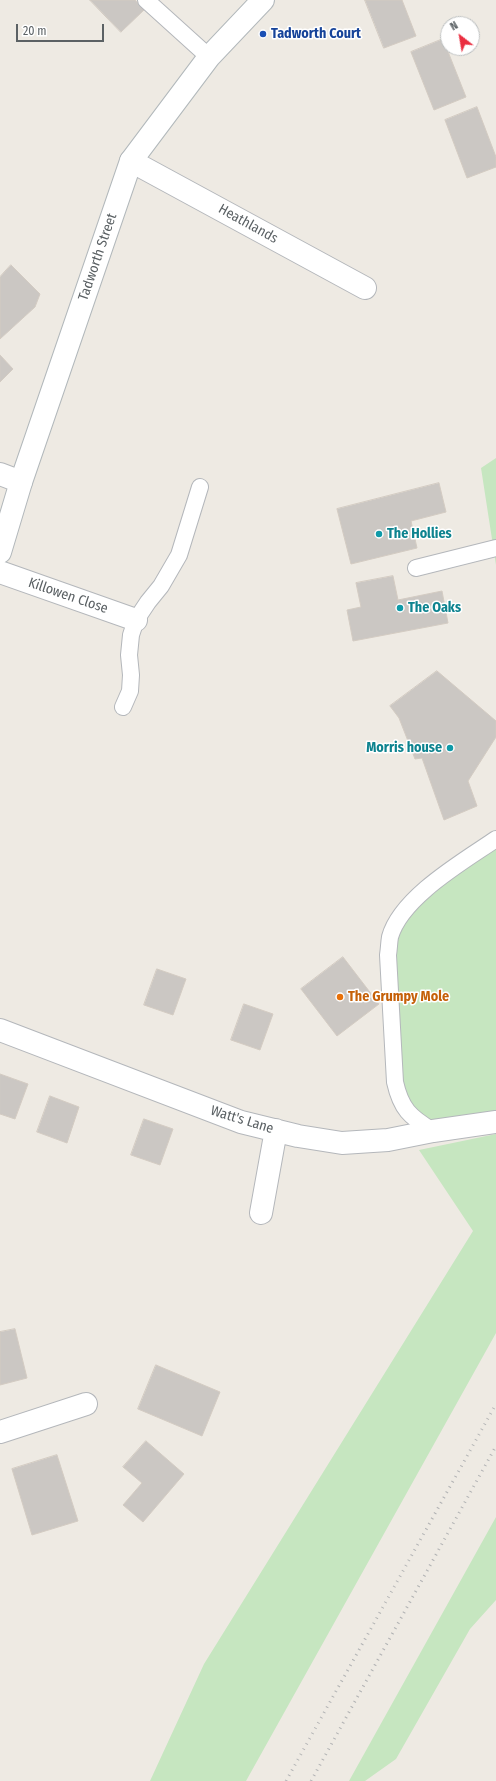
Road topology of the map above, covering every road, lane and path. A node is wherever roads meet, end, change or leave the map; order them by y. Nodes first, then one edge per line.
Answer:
1 (146, 0) edge
2 (263, 0) edge
3 (209, 57) junction
4 (130, 161) junction
5 (365, 288) dead end
6 (0, 474) edge
7 (21, 482) junction
8 (200, 487) dead end
9 (496, 548) edge
10 (0, 552) edge
11 (416, 568) dead end
12 (0, 572) edge
13 (136, 620) junction
14 (123, 706) dead end
15 (496, 839) edge
16 (0, 1030) edge
17 (496, 1122) edge
18 (276, 1130) junction
19 (433, 1131) junction
20 (261, 1213) dead end
21 (86, 1404) dead end
22 (0, 1432) edge

1 - 3 lane
2 - 3 street, Tadworth Street
3 - 4 street, Tadworth Street
4 - 5 street, Heathlands
4 - 7 street, Tadworth Street
6 - 7 street
7 - 10 street, Tadworth Street
8 - 13 lane
9 - 11 lane
12 - 13 street, Killowen Close
13 - 14 lane
15 - 19 lane
16 - 18 street, Watt's Lane
17 - 19 street, Watt's Lane
18 - 19 street, Watt's Lane
18 - 20 street
21 - 22 street

